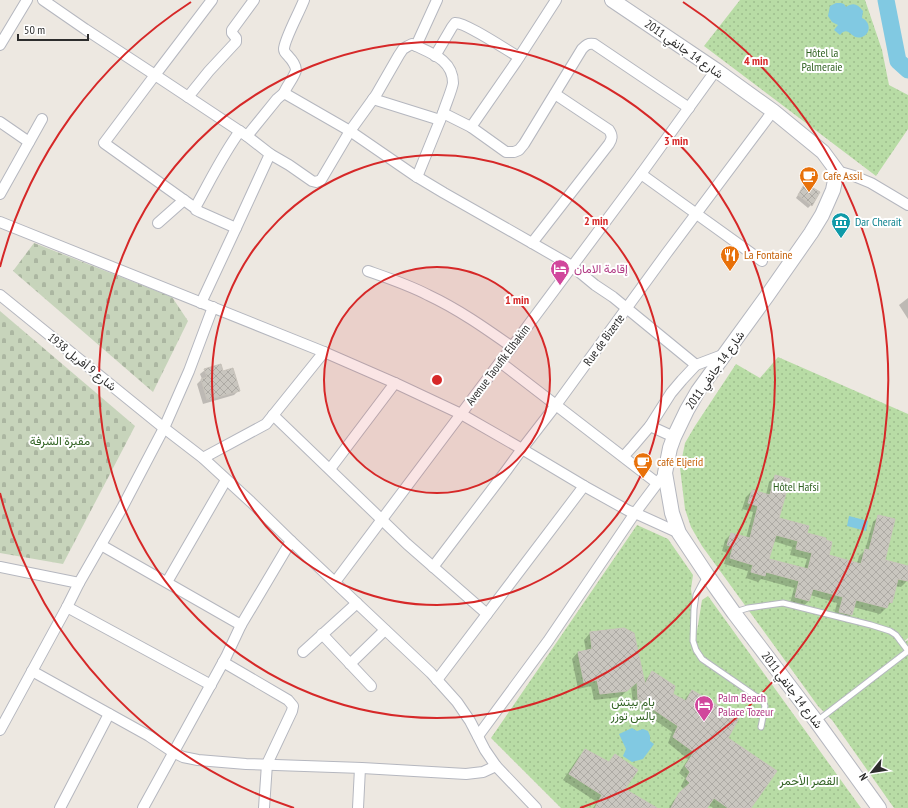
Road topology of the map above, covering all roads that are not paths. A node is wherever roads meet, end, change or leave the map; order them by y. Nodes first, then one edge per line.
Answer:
1 (27, 0) edge
2 (43, 0) edge
3 (212, 0) edge
4 (254, 0) edge
5 (304, 0) edge
6 (437, 0) edge
7 (556, 0) edge
8 (612, 0) edge
9 (0, 45) edge
10 (416, 46) junction
11 (435, 56) junction
12 (519, 58) junction
13 (716, 70) junction
14 (155, 75) junction
15 (284, 93) junction
16 (555, 94) junction
17 (188, 97) junction
18 (373, 98) junction
19 (689, 108) junction
20 (773, 112) junction
21 (441, 116) junction
22 (42, 119) dead end
23 (0, 122) edge
24 (471, 126) junction
25 (350, 132) junction
26 (244, 134) junction
27 (29, 142) junction
28 (270, 154) junction
29 (837, 171) junction
30 (641, 174) junction
31 (418, 178) junction
32 (0, 194) edge
33 (184, 200) junction
34 (908, 205) edge
35 (195, 208) junction
36 (697, 213) junction
37 (0, 222) edge
38 (158, 224) dead end
39 (236, 228) junction
40 (532, 243) junction
41 (762, 261) dead end
42 (572, 266) junction
43 (368, 271) dead end
44 (0, 295) edge
45 (201, 303) junction
46 (213, 307) junction
47 (627, 308) junction
48 (512, 347) junction
49 (324, 352) junction
50 (725, 354) junction
51 (500, 362) junction
52 (696, 365) junction
53 (395, 383) junction
54 (556, 405) junction
55 (460, 414) junction
56 (273, 415) junction
57 (650, 426) junction
58 (164, 428) junction
59 (674, 437) junction
60 (522, 449) junction
61 (624, 456) junction
62 (203, 458) junction
63 (330, 470) junction
64 (661, 478) junction
65 (226, 480) junction
66 (584, 486) junction
67 (635, 513) junction
68 (381, 519) junction
69 (679, 533) junction
70 (291, 541) junction
71 (101, 545) junction
72 (433, 567) junction
73 (2, 570) edge
74 (707, 575) junction
75 (166, 582) junction
76 (335, 582) junction
77 (79, 583) junction
78 (357, 603) junction
79 (67, 607) junction
80 (734, 613) junction
81 (488, 614) junction
82 (241, 625) junction
83 (385, 630) junction
84 (322, 634) junction
85 (908, 651) edge
86 (302, 652) dead end
87 (223, 662) junction
88 (350, 664) junction
89 (32, 671) junction
90 (437, 680) junction
91 (211, 685) junction
92 (371, 686) dead end
93 (109, 714) junction
94 (816, 721) junction
95 (760, 727) dead end
96 (0, 730) edge
97 (478, 736) junction
98 (174, 752) junction
99 (267, 764) junction
100 (496, 766) junction
101 (360, 768) junction
102 (60, 808) edge
103 (143, 808) edge
104 (264, 808) edge
105 (358, 808) edge
106 (536, 808) edge
107 (879, 808) edge

1 - 9 street
2 - 14 street
3 - 14 street
4 - 17 street
5 - 15 street
6 - 10 street
7 - 12 street
8 - 13 main road, شارع 14 جانفي 2011
10 - 11 street
10 - 18 street
11 - 12 street
11 - 21 street
12 - 24 street
13 - 19 street, Avenue Taoufik Elhakim
13 - 20 main road, شارع 14 جانفي 2011
14 - 17 street
14 - 33 street
15 - 25 street
15 - 26 street
16 - 19 street
16 - 24 street
16 - 40 street
17 - 26 street
18 - 21 street
18 - 25 street
19 - 30 street, Avenue Taoufik Elhakim
20 - 29 main road, شارع 14 جانفي 2011
20 - 36 street, Rue de Bizerte
21 - 24 street
21 - 31 street
22 - 27 street
23 - 27 street
25 - 28 street
25 - 31 street
26 - 28 street
26 - 35 street
27 - 32 street
28 - 39 street
29 - 34 street
29 - 50 main road, شارع 14 جانفي 2011
30 - 36 street
30 - 42 street, Avenue Taoufik Elhakim
31 - 40 street
33 - 35 street
33 - 38 street
35 - 39 street
36 - 41 street
36 - 47 street, Rue de Bizerte
37 - 45 street
39 - 45 street
40 - 42 street
42 - 47 street
42 - 48 street, Avenue Taoufik Elhakim
43 - 48 street
44 - 58 street, شارع 9 أفريل 1938
45 - 46 street
46 - 49 street
46 - 58 street
47 - 52 street
47 - 54 street, Rue de Bizerte
48 - 51 street, Avenue Taoufik Elhakim
49 - 53 street
49 - 56 street
50 - 52 street
50 - 59 main road, شارع 14 جانفي 2011
51 - 54 street
51 - 55 street, Avenue Taoufik Elhakim
52 - 57 street
53 - 55 street
53 - 63 street
54 - 60 street, Rue de Bizerte
54 - 61 street
55 - 60 street
55 - 68 street, Avenue Taoufik Elhakim
56 - 62 street
56 - 63 street
57 - 59 street
57 - 61 street
58 - 62 street, شارع 9 أفريل 1938
58 - 71 street
59 - 64 main road, شارع 14 جانفي 2011
60 - 66 street
60 - 72 street, Rue de Bizerte
61 - 64 street
62 - 65 street, شارع 9 أفريل 1938
63 - 68 street
64 - 67 street
64 - 69 main road, شارع 14 جانفي 2011
65 - 70 street, شارع 9 أفريل 1938
65 - 75 street
66 - 67 street
66 - 81 street
67 - 69 street
67 - 97 street
68 - 72 street
68 - 76 street, Avenue Taoufik Elhakim
69 - 74 main road, شارع 14 جانفي 2011
70 - 76 street, شارع 9 أفريل 1938
70 - 82 street
71 - 75 street
71 - 77 street
72 - 81 street
73 - 77 street
74 - 80 main road, شارع 14 جانفي 2011
74 - 95 lane
75 - 82 street
76 - 78 street, شارع 9 أفريل 1938
77 - 79 street
78 - 83 street, شارع 9 أفريل 1938
78 - 84 street
79 - 89 street
79 - 91 street
80 - 85 lane
80 - 94 main road, شارع 14 جانفي 2011
81 - 90 street
82 - 87 street
83 - 88 street
83 - 90 street, شارع 9 أفريل 1938
84 - 86 street
84 - 88 street
85 - 94 lane
87 - 91 street
87 - 99 street
88 - 92 street
89 - 93 street
89 - 96 street
90 - 97 street, شارع 9 أفريل 1938
91 - 98 street
93 - 98 street
93 - 102 street
94 - 107 main road, شارع 14 جانفي 2011
97 - 100 street, شارع 9 أفريل 1938
98 - 99 street
98 - 103 street
99 - 101 street
99 - 104 street
100 - 101 street
100 - 106 street, شارع 9 أفريل 1938
101 - 105 street

